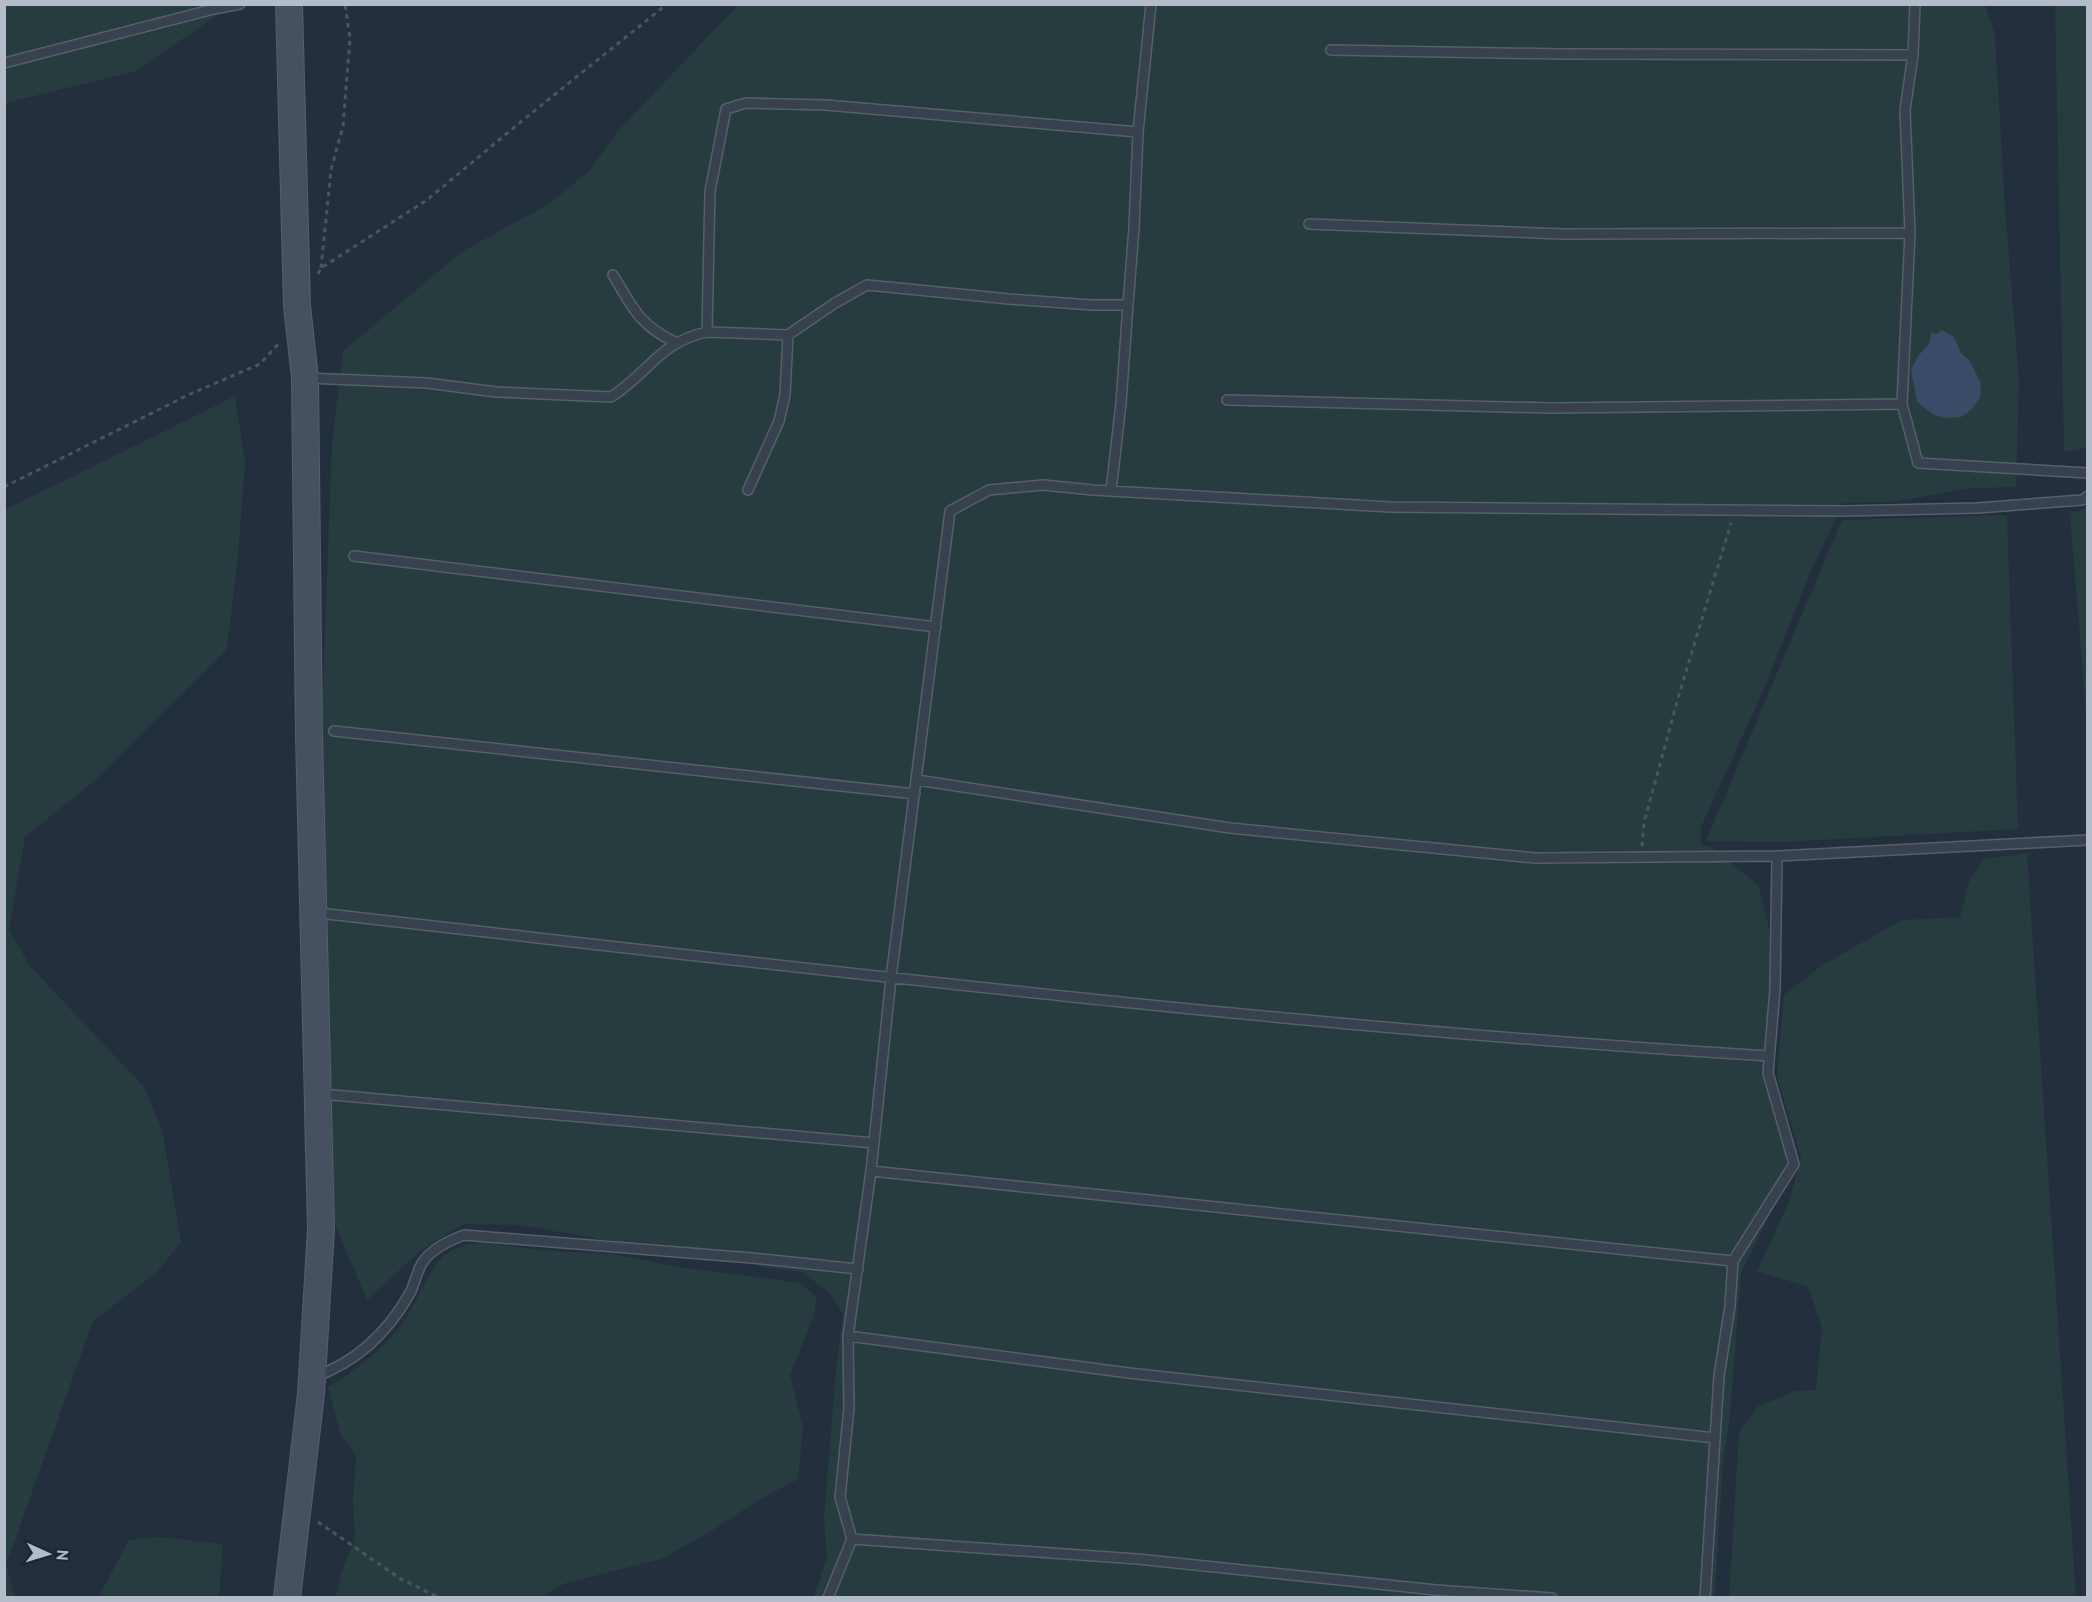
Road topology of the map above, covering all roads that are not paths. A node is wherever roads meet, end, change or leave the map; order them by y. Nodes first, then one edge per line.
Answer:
1 (240, 4) edge
2 (289, 4) edge
3 (1151, 4) edge
4 (1915, 4) edge
5 (210, 7) edge
6 (1331, 50) dead end
7 (1913, 56) junction
8 (4, 63) edge
9 (1138, 132) junction
10 (1309, 224) dead end
11 (1910, 233) junction
12 (613, 275) dead end
13 (1128, 305) junction
14 (707, 332) junction
15 (788, 335) junction
16 (675, 342) junction
17 (305, 378) junction
18 (1227, 400) dead end
19 (1902, 404) junction
20 (2088, 473) edge
21 (748, 490) dead end
22 (1111, 491) junction
23 (2088, 496) edge
24 (354, 556) dead end
25 (936, 627) junction
26 (334, 731) dead end
27 (917, 780) junction
28 (915, 794) junction
29 (2088, 840) edge
30 (1777, 856) junction
31 (327, 914) dead end
32 (891, 978) junction
33 (1769, 1056) junction
34 (333, 1095) dead end
35 (874, 1143) junction
36 (871, 1171) junction
37 (1733, 1261) junction
38 (858, 1269) junction
39 (849, 1336) junction
40 (312, 1378) junction
41 (1715, 1438) junction
42 (852, 1539) junction
43 (287, 1598) edge
44 (828, 1598) edge
45 (1552, 1598) edge
46 (1705, 1598) edge

1 - 5 lane
2 - 17 street
3 - 9 lane
4 - 7 lane
5 - 8 lane
6 - 7 lane
7 - 11 lane
9 - 13 lane
9 - 14 lane
10 - 11 lane
11 - 19 lane
12 - 16 lane
13 - 15 lane
13 - 22 lane
14 - 15 lane
14 - 16 lane
15 - 21 lane
16 - 17 lane
17 - 40 street
18 - 19 lane
19 - 20 lane
22 - 23 lane
22 - 25 lane
24 - 25 lane
25 - 27 lane
26 - 28 lane
27 - 28 lane
27 - 30 lane
28 - 32 lane
29 - 30 lane
30 - 33 lane
31 - 32 lane
32 - 33 lane
32 - 35 lane
33 - 37 lane
34 - 35 lane
35 - 36 lane
36 - 37 lane
36 - 38 lane
37 - 41 lane
38 - 39 lane
38 - 40 lane
39 - 41 lane
39 - 42 lane
40 - 43 street
41 - 46 lane
42 - 44 lane
42 - 45 lane

